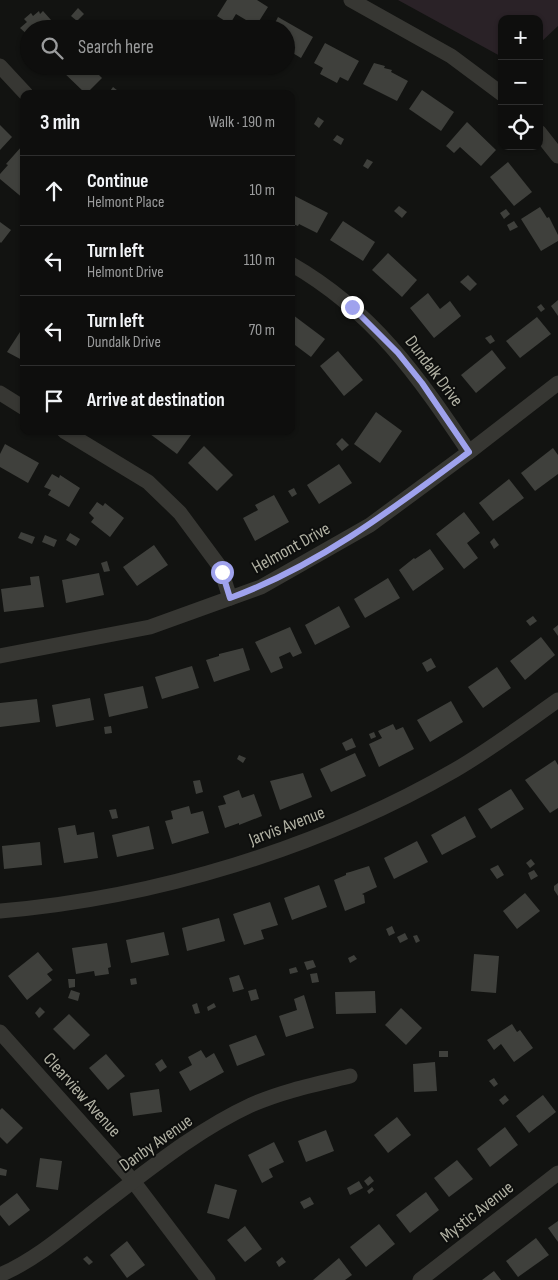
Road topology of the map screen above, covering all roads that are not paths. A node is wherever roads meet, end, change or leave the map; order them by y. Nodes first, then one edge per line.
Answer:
1 (351, 0) edge
2 (0, 66) edge
3 (22, 90) edge
4 (498, 91) edge
5 (543, 137) edge
6 (558, 156) edge
7 (295, 266) edge
8 (558, 383) edge
9 (0, 393) edge
10 (20, 406) edge
11 (71, 435) edge
12 (469, 452) junction
13 (230, 598) junction
14 (0, 656) edge
15 (558, 700) edge
16 (0, 911) edge
17 (0, 1032) edge
18 (350, 1076) dead end
19 (558, 1173) edge
20 (133, 1181) junction
21 (0, 1275) edge
22 (208, 1280) edge
23 (420, 1280) edge

1 - 4 street
2 - 3 street
5 - 6 street
7 - 12 street, Dundalk Drive
8 - 12 street, Helmont Drive
9 - 10 street
11 - 13 street
12 - 13 street, Helmont Drive
13 - 14 street, Helmont Drive
15 - 16 street, Jarvis Avenue
17 - 20 street, Clearview Avenue
18 - 20 street, Danby Avenue
19 - 23 street, Mystic Avenue
20 - 21 street, Danby Avenue
20 - 22 street, Clearview Avenue

